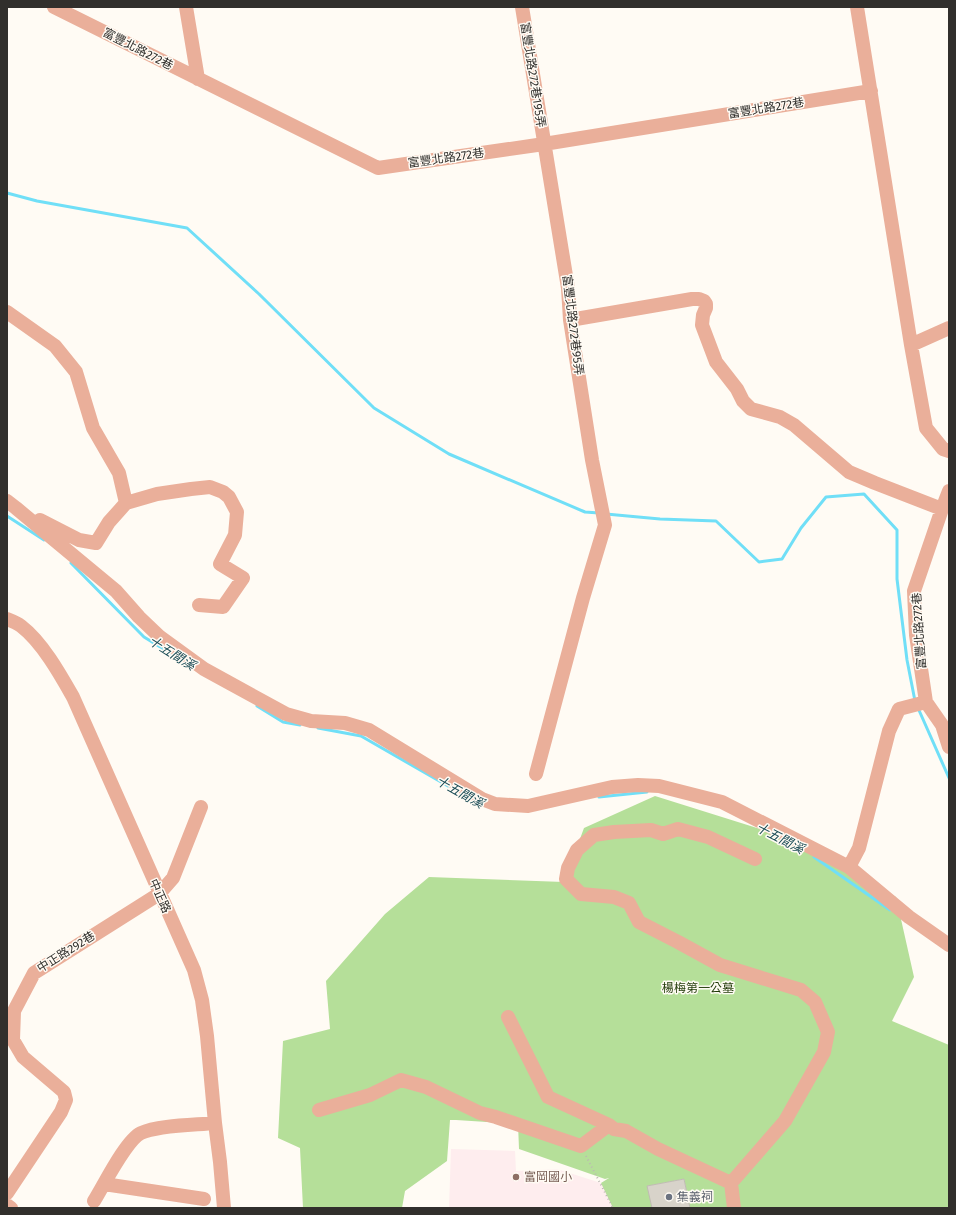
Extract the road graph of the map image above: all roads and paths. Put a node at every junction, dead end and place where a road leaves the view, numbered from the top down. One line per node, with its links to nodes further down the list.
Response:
1 (54, 7): 5 (street, 富豐北路272巷)
2 (186, 7): 5 (street)
3 (522, 7): 7 (street, 富豐北路272巷195弄)
4 (857, 7): 6 (street)
5 (198, 79): 7 (street, 富豐北路272巷)
6 (870, 91): 7 (street, 富豐北路272巷); 11 (street)
7 (544, 144): 9 (street, 富豐北路272巷95弄)
8 (7, 312): 14 (street)
9 (570, 320): 16 (street); 21 (street, 富豐北路272巷95弄)
10 (949, 328): 11 (street)
11 (911, 345): 12 (street)
12 (949, 452)
13 (949, 491): 16 (street, 富豐北路272巷)
14 (126, 503): 15 (street); 17 (street)
15 (12, 504): 24 (street)
16 (942, 509): 19 (street, 富豐北路272巷)
17 (199, 605)
18 (7, 619): 25 (street, 中正路)
19 (925, 702): 20 (street, 富豐北路272巷); 24 (street)
20 (948, 744)
21 (536, 774)
22 (202, 807): 25 (street, 中正路292巷)
23 (755, 859): 32 (street)
24 (849, 867): 26 (street)
25 (159, 894): 29 (street, 中正路); 34 (street, 中正路292巷)
26 (949, 945)
27 (508, 1017): 30 (street)
28 (320, 1110): 31 (street)
29 (215, 1123): 33 (street); 39 (street, 中正路)
30 (609, 1125): 31 (street); 32 (street)
31 (581, 1146): 40 (path)
32 (731, 1183): 41 (street)
33 (104, 1184): 35 (street); 36 (street)
34 (7, 1193)
35 (204, 1199)
36 (94, 1201)
37 (7, 1205): 38 (street)
38 (11, 1208)
39 (224, 1208)
40 (613, 1208)
41 (734, 1208)

